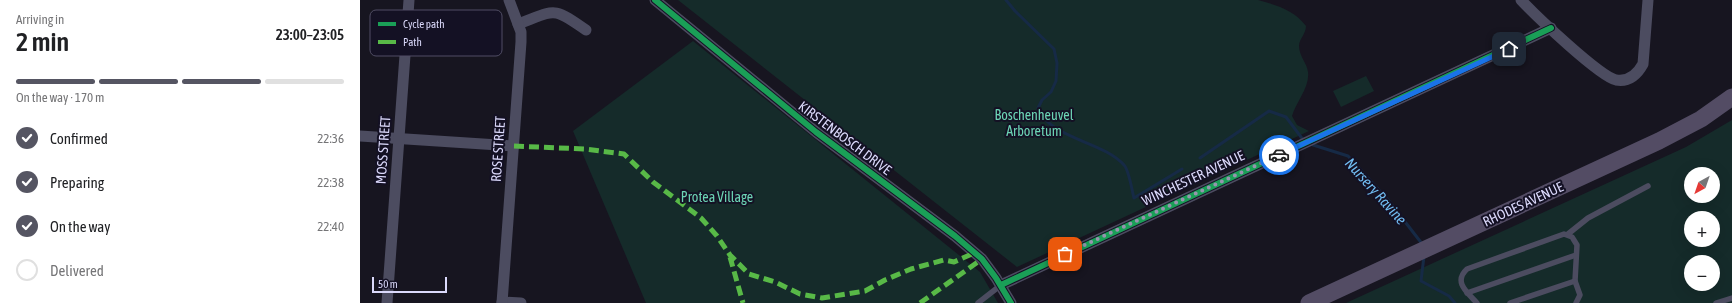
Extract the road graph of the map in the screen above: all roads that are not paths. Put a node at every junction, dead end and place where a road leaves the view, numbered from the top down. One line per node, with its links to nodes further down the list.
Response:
1 (409, 0): 6 (street, MOSS STREET)
2 (509, 0): 7 (street, ROSE STREET)
3 (655, 0): 19 (street, KIRSTENBOSCH DRIVE)
4 (1521, 0): 8 (street)
5 (1648, 0): 8 (street)
6 (408, 10)
7 (518, 24): 9 (street); 14 (street, ROSE STREET)
8 (1551, 28): 19 (street, WINCHESTER AVENUE)
9 (586, 30)
10 (405, 56): 13 (street, MOSS STREET)
11 (1732, 97): 22 (main road, RHODES AVENUE)
12 (360, 136): 13 (street)
13 (398, 138): 14 (street); 24 (street, MOSS STREET)
14 (514, 146): 23 (street, ROSE STREET)
15 (1648, 186): 16 (lane)
16 (1568, 234): 17 (lane); 20 (lane)
17 (1576, 256): 18 (lane); 20 (lane)
18 (1575, 281): 29 (lane); 30 (lane)
19 (1001, 285): 26 (lane); 27 (street, KIRSTENBOSCH DRIVE)
20 (1467, 293): 28 (lane)
21 (1732, 298): 31 (lane)
22 (1319, 301)
23 (502, 302): 25 (street)
24 (387, 303)
25 (520, 303)
26 (978, 303)
27 (1011, 303)
28 (1477, 303)
29 (1510, 303)
30 (1576, 303)
31 (1716, 303)

